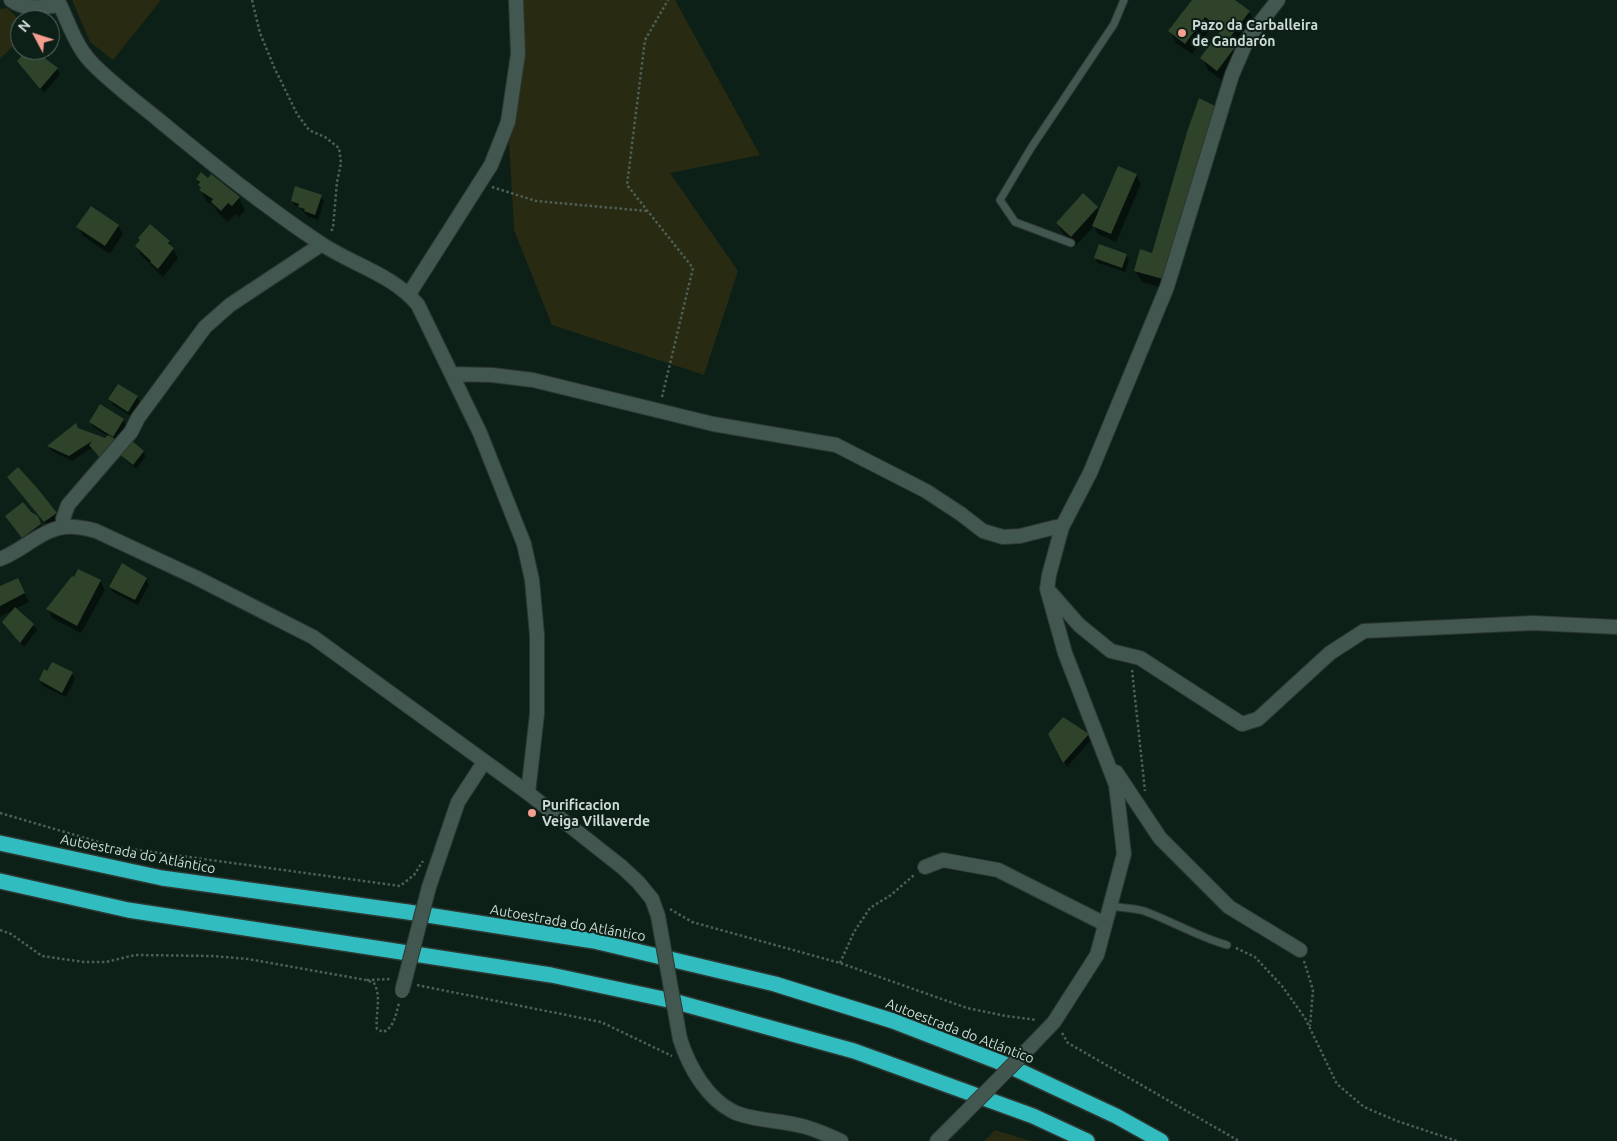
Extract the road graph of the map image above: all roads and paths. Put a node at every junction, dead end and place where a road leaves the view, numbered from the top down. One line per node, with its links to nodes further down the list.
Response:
1 (11, 0): 7 (street)
2 (252, 0): 11 (path)
3 (516, 0): 8 (street)
4 (668, 0): 9 (path)
5 (1124, 0): 10 (lane)
6 (1278, 0): 16 (street)
7 (59, 3): 11 (street)
8 (479, 183): 9 (path); 12 (street)
9 (648, 211): 14 (path)
10 (1071, 243)
11 (322, 244): 12 (street); 15 (street)
12 (409, 294): 13 (street)
13 (453, 374): 14 (street); 23 (street)
14 (658, 410): 16 (street)
15 (63, 527): 17 (street); 22 (street)
16 (1062, 527): 18 (street)
17 (0, 559)
18 (1047, 589): 20 (street); 21 (street)
19 (1617, 627): 20 (street)
20 (1130, 656): 25 (path)
21 (1103, 753): 25 (street); 31 (street)
22 (484, 762): 23 (street); 39 (street, bridge)
23 (528, 793): 30 (street)
24 (0, 813): 27 (path)
25 (1145, 815): 35 (street)
26 (0, 843): 46 (highway, Autoestrada do Atlántico)
27 (423, 860)
28 (925, 866): 32 (street); 36 (path)
29 (0, 881): 45 (highway)
30 (652, 899): 36 (path); 42 (street, bridge)
31 (1110, 906): 32 (street); 34 (lane)
32 (1105, 924): 40 (street)
33 (0, 930): 37 (path)
34 (1227, 945): 41 (path)
35 (1300, 950): 41 (path)
36 (840, 962): 40 (path)
37 (366, 980): 39 (path); 39 (path)
38 (415, 984): 42 (path)
39 (400, 986)
40 (1054, 1022): 44 (street, bridge); 47 (path)
41 (1310, 1028): 48 (path)
42 (690, 1065): 43 (street)
43 (836, 1140)
44 (937, 1141)
45 (1087, 1141)
46 (1161, 1141)
47 (1239, 1141)
48 (1457, 1141)

